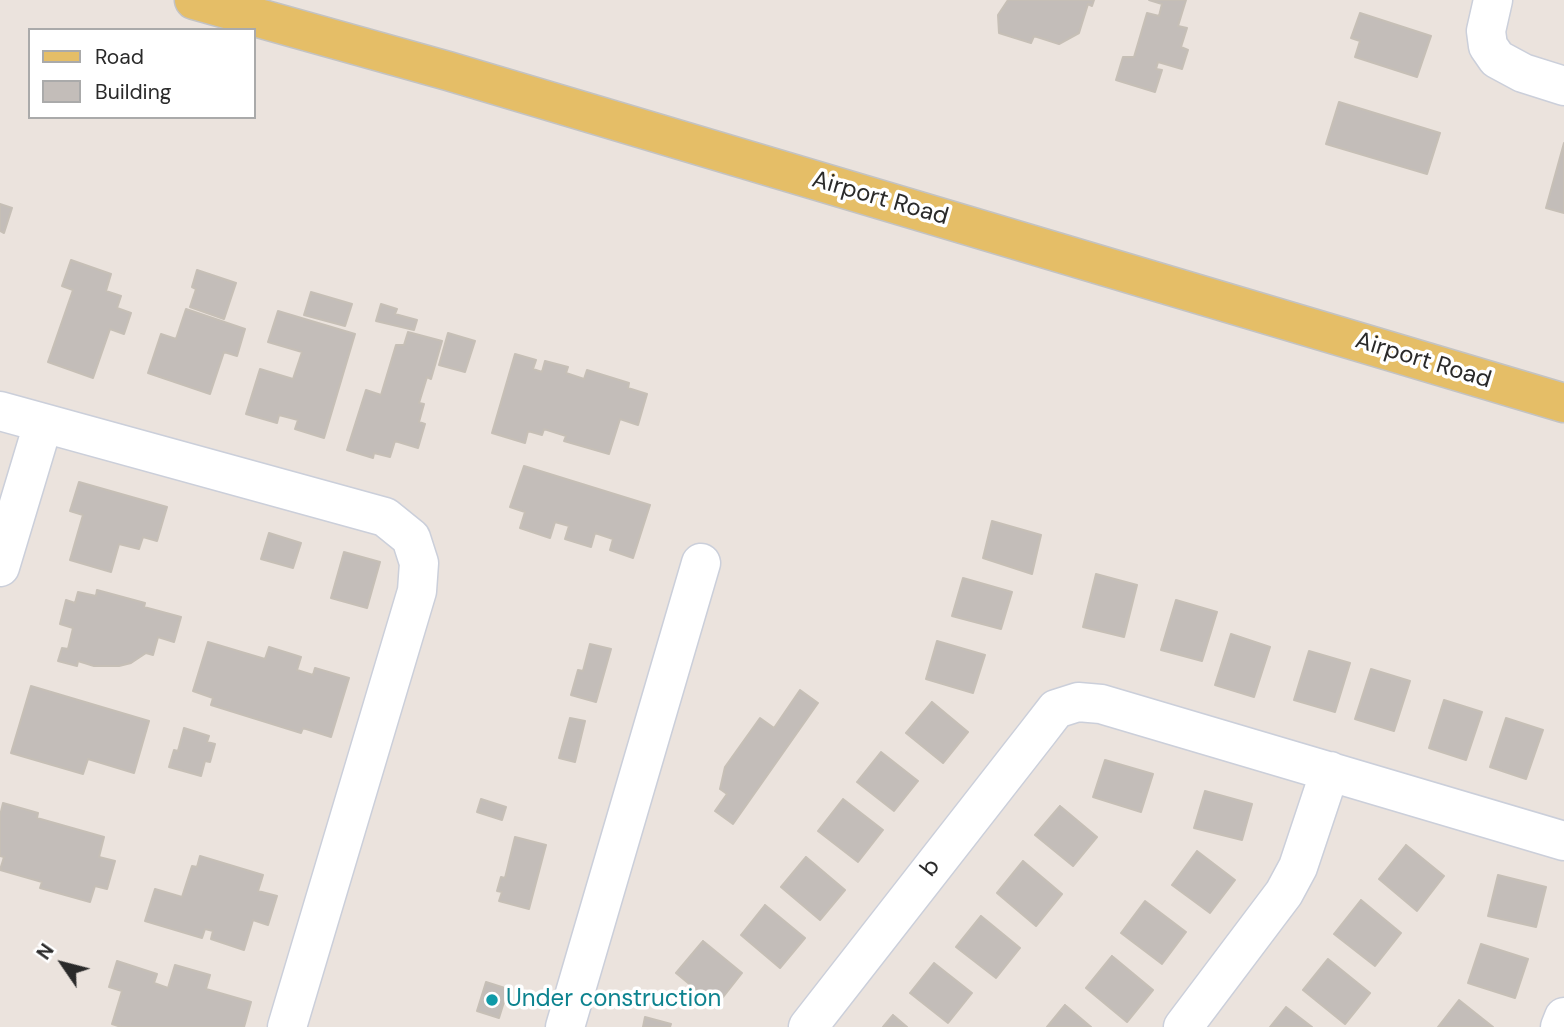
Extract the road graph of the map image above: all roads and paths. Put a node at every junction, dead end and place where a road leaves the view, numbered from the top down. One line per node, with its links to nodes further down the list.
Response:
1 (194, 0): 3 (main road, Airport Road)
2 (1493, 0): 4 (street)
3 (254, 9): 5 (main road, Airport Road)
4 (1564, 86)
5 (1564, 403)
6 (0, 411): 7 (street)
7 (43, 424): 9 (street); 13 (street)
8 (701, 563): 14 (street)
9 (0, 567)
10 (1330, 771): 11 (street); 15 (street, b); 16 (street)
11 (1564, 841)
12 (1564, 1017): 17 (street)
13 (287, 1027)
14 (565, 1027)
15 (808, 1027)
16 (1183, 1027)
17 (1560, 1027)

